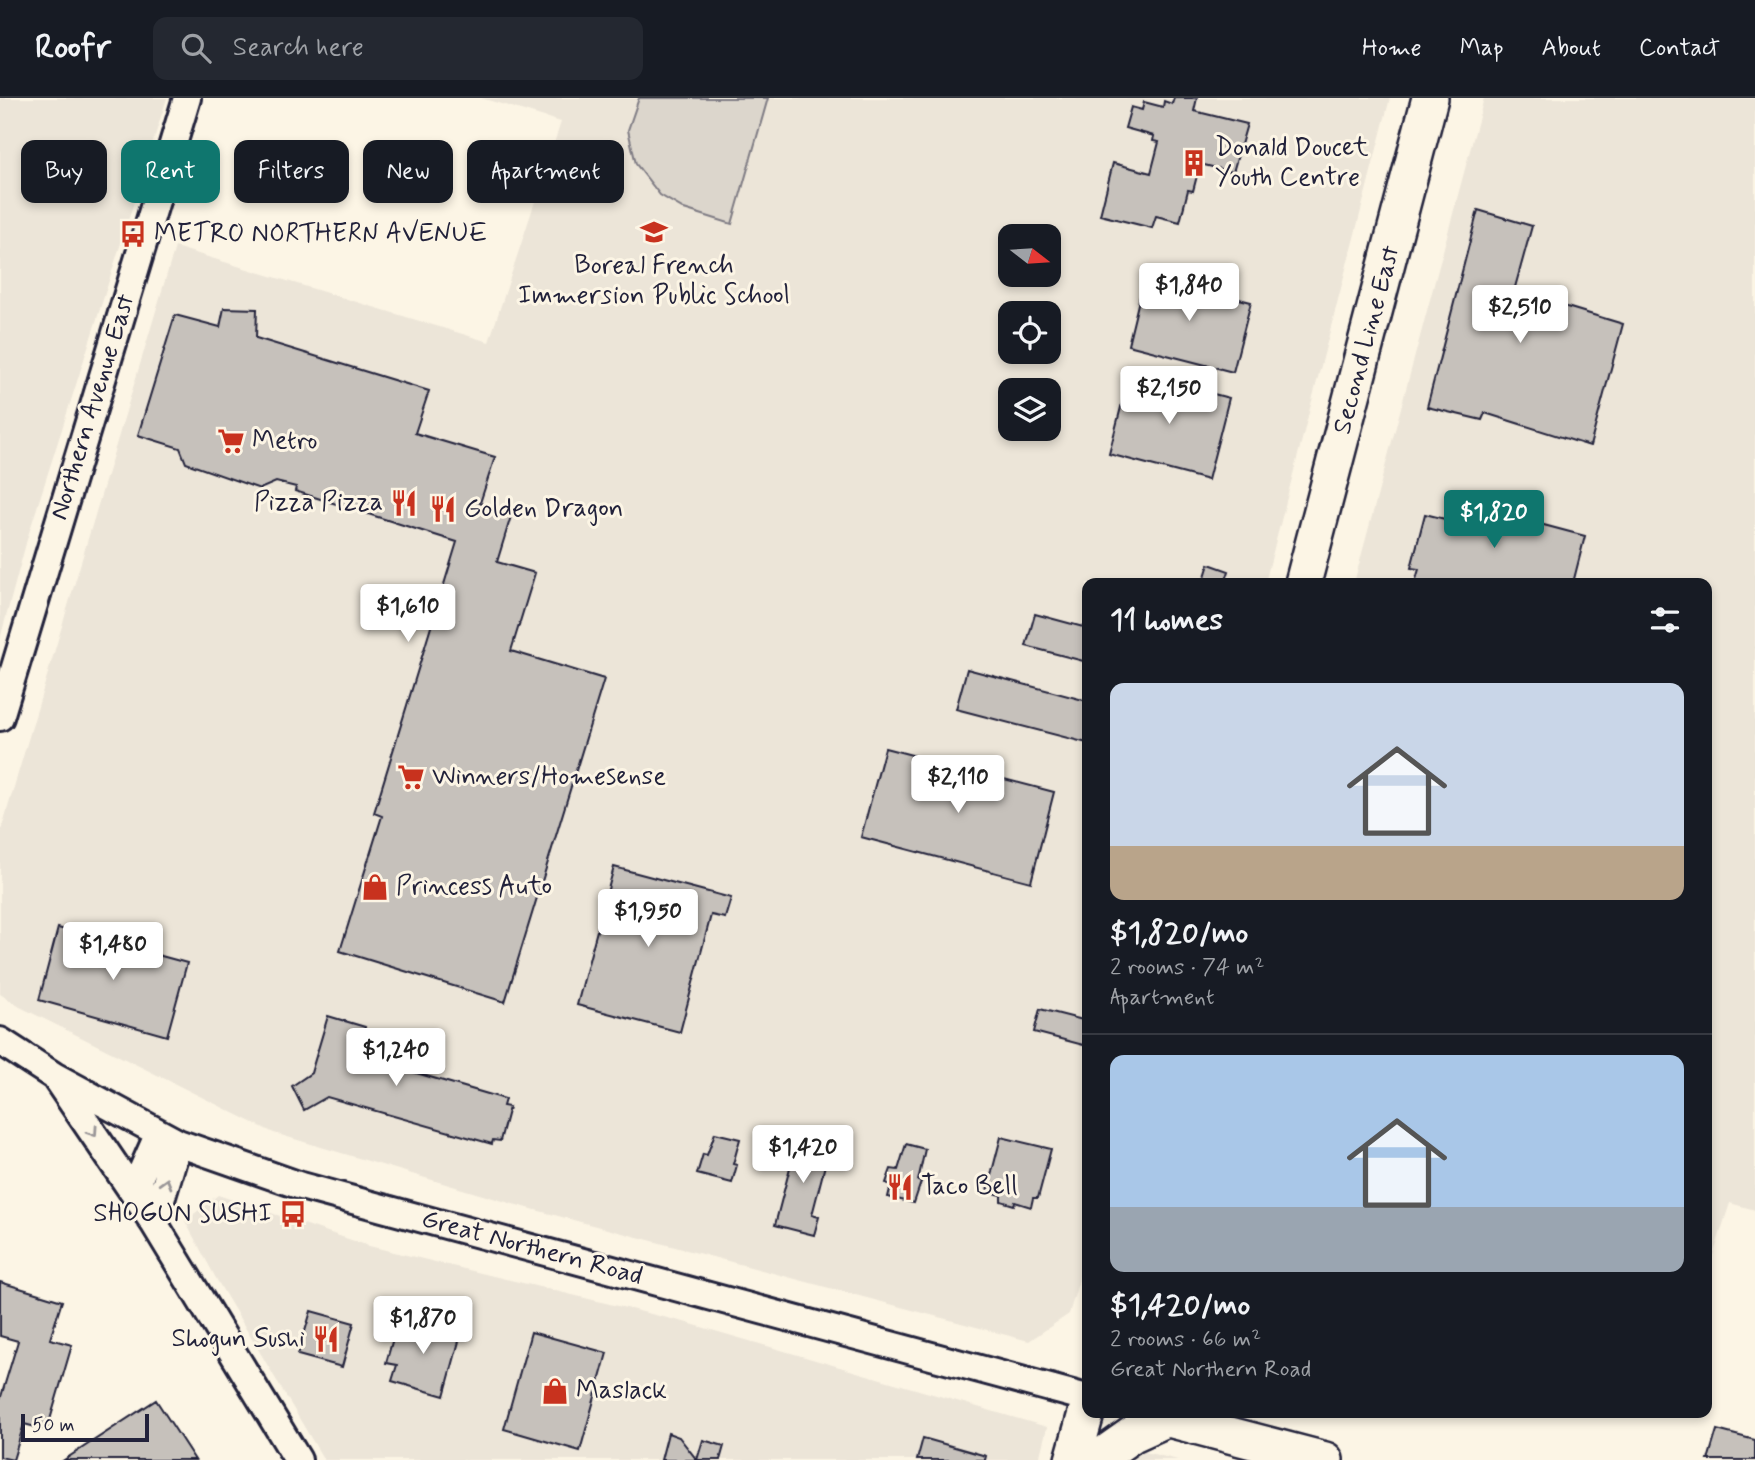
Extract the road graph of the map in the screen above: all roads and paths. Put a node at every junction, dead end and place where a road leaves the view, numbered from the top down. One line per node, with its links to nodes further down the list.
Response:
1 (187, 98): 4 (main road, Northern Avenue East)
2 (1430, 98): 3 (highway, Second Line East)
3 (1304, 578)
4 (0, 717)
5 (0, 1041): 6 (main road, Great Northern Road)
6 (54, 1076): 7 (main road, Great Northern Road); 8 (main road, one-way to 8)
7 (168, 1138): 8 (main road); 9 (main road, one-way to 7); 10 (main road, Great Northern Road)
8 (138, 1199): 9 (main road)
9 (155, 1223): 14 (main road)
10 (1082, 1397)
11 (1085, 1418): 15 (highway)
12 (1152, 1418): 16 (highway)
13 (1172, 1418): 17 (highway)
14 (298, 1460)
15 (1073, 1460)
16 (1096, 1460)
17 (1325, 1460)

